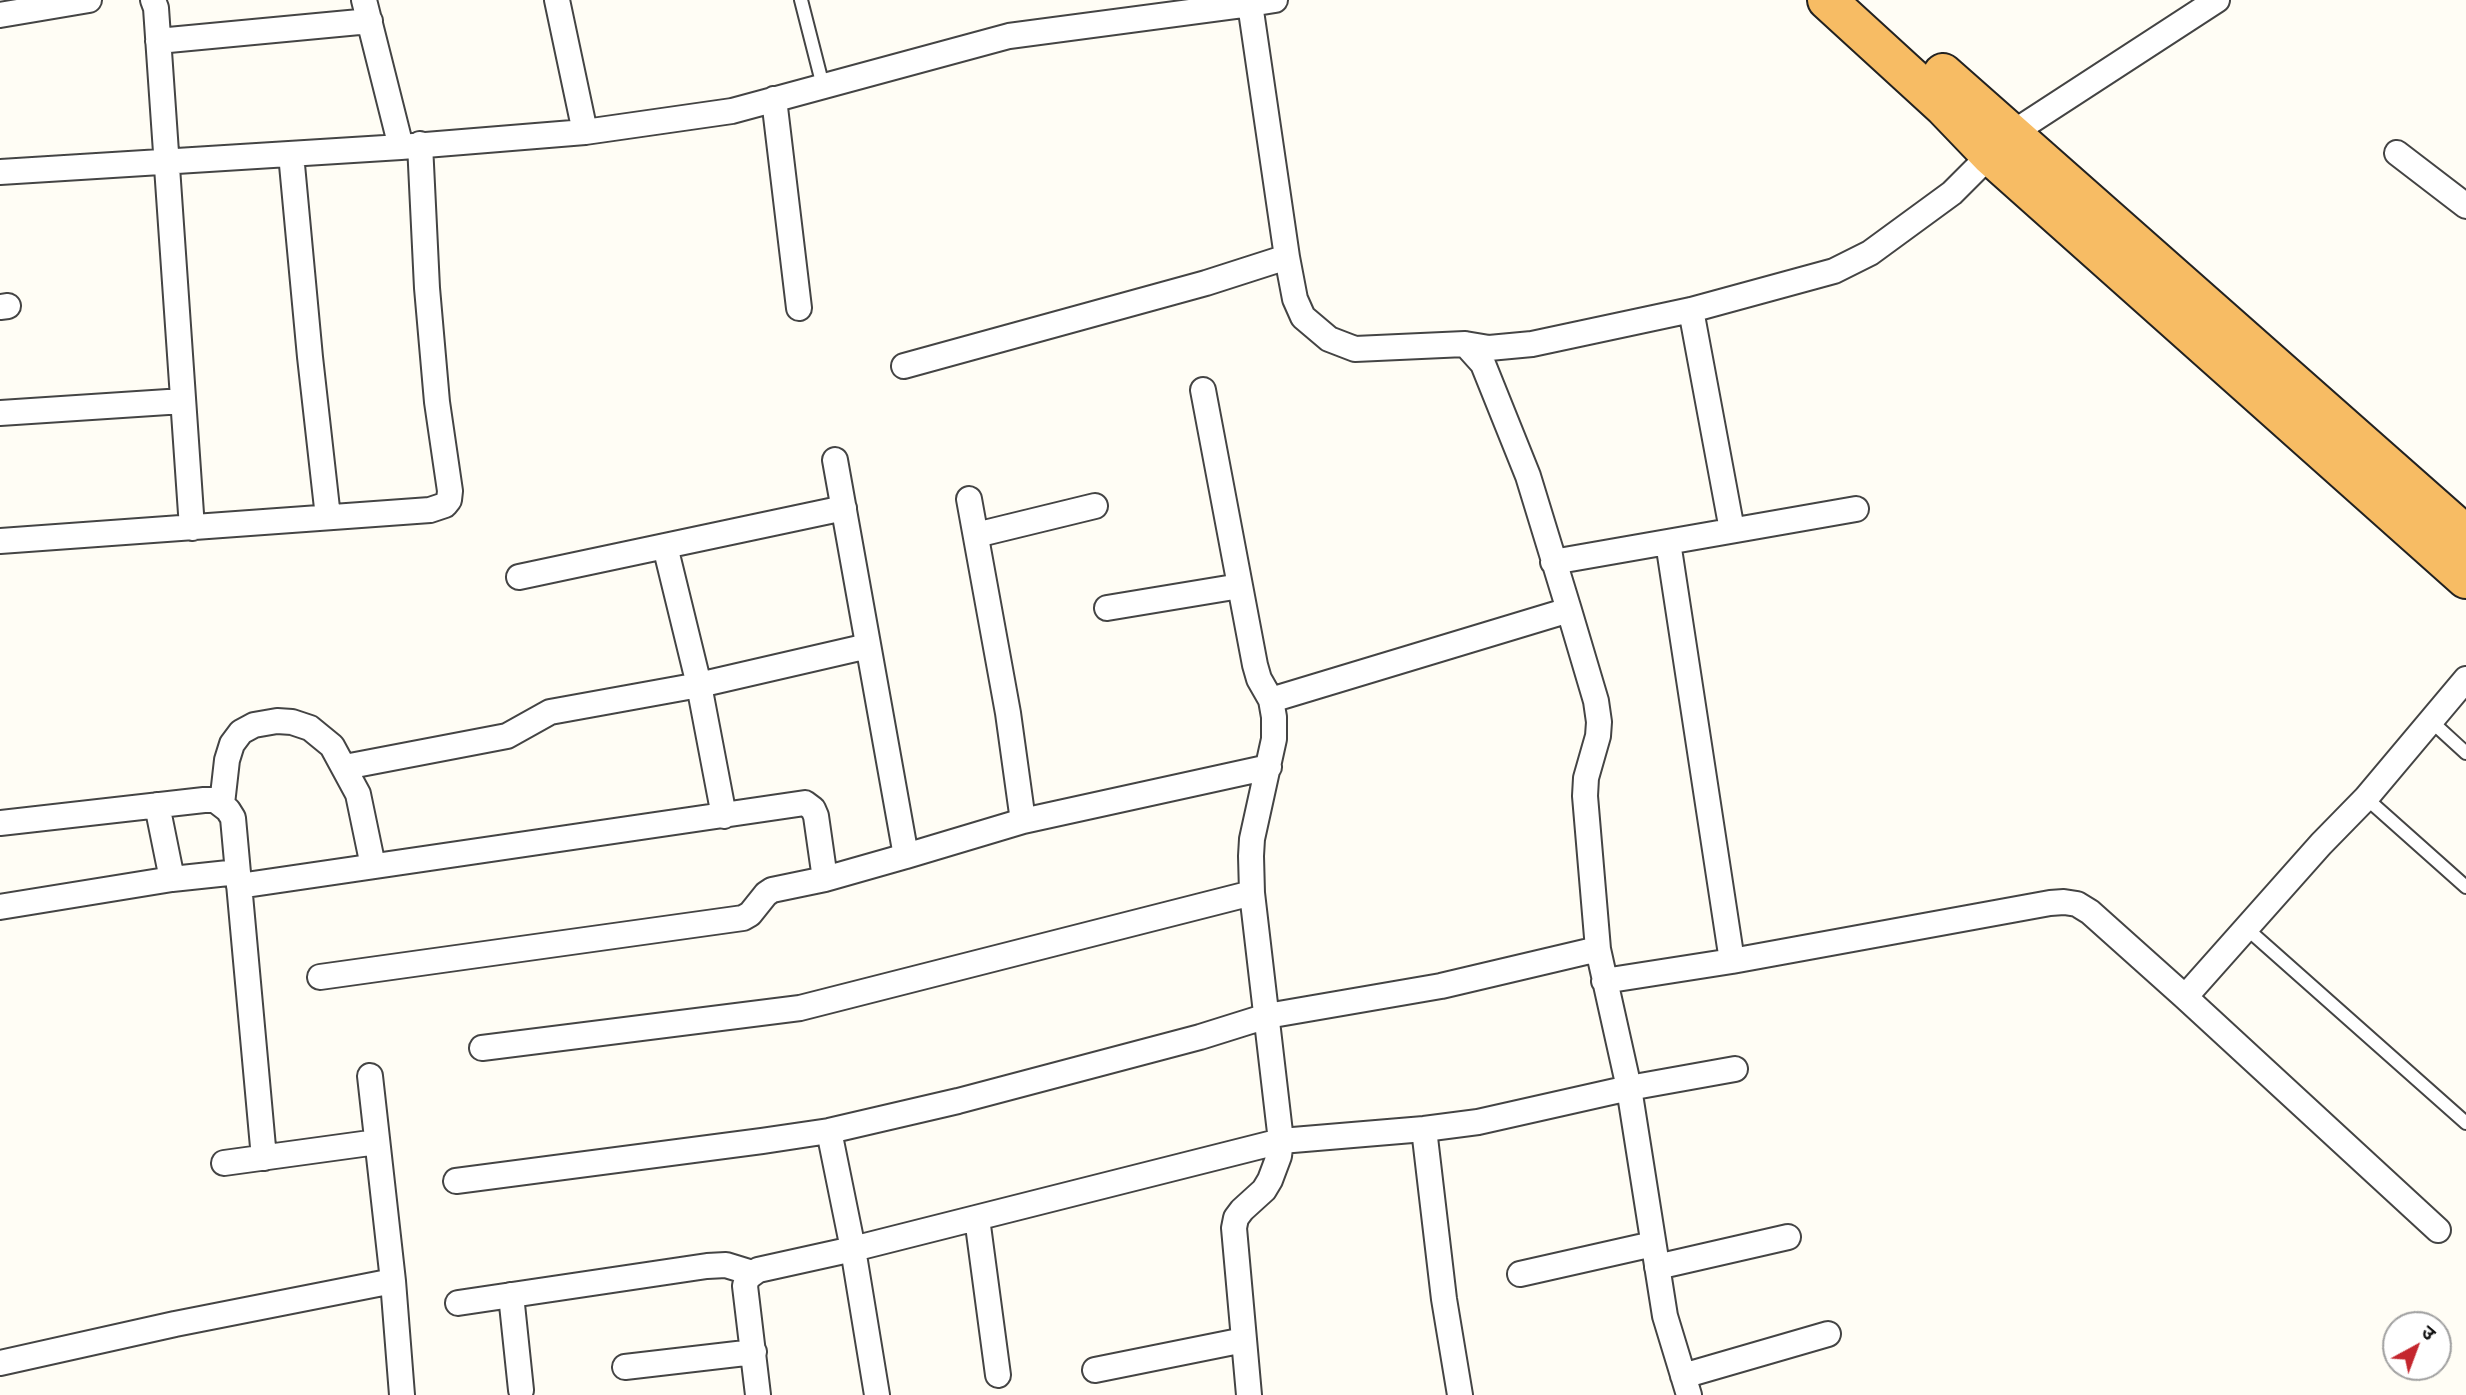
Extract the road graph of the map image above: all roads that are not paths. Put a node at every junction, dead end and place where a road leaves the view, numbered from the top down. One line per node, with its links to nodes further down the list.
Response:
1 (89, 0): 8 (street)
2 (153, 0): 13 (street)
3 (557, 0): 16 (street)
4 (801, 0): 14 (lane)
5 (1275, 0): 10 (street)
6 (1827, 0): 17 (highway)
7 (1860, 0): 17 (highway)
8 (52, 3): 12 (street)
9 (2207, 3): 17 (street)
10 (1250, 5): 14 (street); 24 (street)
11 (367, 11): 13 (street); 18 (street)
12 (0, 15)
13 (158, 41): 21 (street)
14 (823, 86): 15 (street)
15 (774, 99): 16 (street); 25 (street)
16 (585, 132): 18 (street)
17 (2001, 145): 26 (street); 41 (highway); 47 (highway)
18 (410, 146): 20 (street); 37 (street)
19 (2397, 153): 23 (street)
20 (291, 154): 21 (street); 37 (street)
21 (165, 162): 22 (street); 30 (street)
22 (0, 172)
23 (2466, 206)
24 (1287, 257): 27 (street); 28 (street)
25 (799, 308)
26 (1691, 310): 27 (street); 39 (street)
27 (1465, 344): 45 (street)
28 (904, 366)
29 (1203, 390): 48 (street)
30 (183, 401): 31 (street); 38 (street)
31 (0, 413)
32 (835, 460): 35 (street)
33 (969, 499): 40 (street)
34 (1095, 506): 40 (street)
35 (844, 508): 44 (street); 51 (street)
36 (1856, 509): 39 (street)
37 (328, 517): 38 (street)
38 (192, 528): 42 (street)
39 (1732, 530): 43 (street)
40 (976, 535): 63 (street)
41 (2466, 535)
42 (0, 541)
43 (1668, 542): 45 (street); 75 (street)
44 (665, 546): 46 (street); 53 (street)
45 (1553, 562): 50 (street)
46 (519, 577)
47 (2466, 579)
48 (1240, 586): 49 (street); 54 (street)
49 (1107, 608)
50 (1569, 610): 54 (street); 74 (street)
51 (869, 646): 53 (street); 65 (street)
52 (2466, 679): 55 (street)
53 (699, 685): 57 (street); 62 (street)
54 (1271, 700): 58 (street)
55 (2431, 721): 56 (lane); 59 (street)
56 (2466, 753)
57 (345, 767): 60 (street); 66 (street)
58 (1269, 767): 63 (street); 71 (street)
59 (2366, 798): 70 (lane); 73 (street)
60 (222, 804): 61 (street); 68 (street)
61 (158, 806): 64 (street); 67 (street)
62 (724, 816): 66 (street); 69 (street)
63 (1023, 821): 65 (street)
64 (0, 823)
65 (906, 856): 69 (street)
66 (373, 866): 68 (street)
67 (172, 879): 68 (street); 72 (street)
68 (239, 879): 89 (street)
69 (825, 879): 76 (street)
70 (2466, 887)
71 (1252, 894): 79 (street); 80 (street)
72 (0, 907)
73 (2245, 928): 78 (street); 84 (lane)
74 (1598, 949): 77 (street); 79 (street)
75 (1732, 961): 77 (street); 78 (street)
76 (320, 976)
77 (1604, 981): 83 (street)
78 (2185, 996): 93 (street)
79 (1267, 1016): 86 (street); 87 (street)
80 (482, 1048)
81 (1735, 1069): 83 (street)
82 (370, 1076): 88 (street)
83 (1629, 1088): 85 (street); 96 (street)
84 (2466, 1123)
85 (1424, 1129): 87 (street); 115 (street)
86 (829, 1130): 91 (street); 95 (street)
87 (1281, 1141): 92 (street); 103 (street)
88 (377, 1142): 89 (street); 99 (street)
89 (264, 1158): 90 (street)
90 (224, 1163)
91 (456, 1181)
92 (977, 1218): 95 (street); 108 (street)
93 (2438, 1230)
94 (1788, 1237): 96 (street)
95 (853, 1249): 97 (street); 113 (street)
96 (1655, 1255): 98 (street); 109 (street)
97 (752, 1273): 100 (street); 104 (street)
98 (1520, 1274)
99 (393, 1281): 105 (street); 111 (street)
100 (511, 1295): 101 (street); 110 (street)
101 (458, 1303)
102 (1828, 1334): 109 (street)
103 (1244, 1340): 107 (street); 114 (street)
104 (754, 1353): 106 (street); 112 (street)
105 (0, 1363)
106 (625, 1367)
107 (1095, 1370)
108 (998, 1375)
109 (1686, 1386)
110 (521, 1390)
111 (402, 1395)
112 (758, 1395)
113 (877, 1395)
114 (1249, 1395)
115 (1460, 1395)

